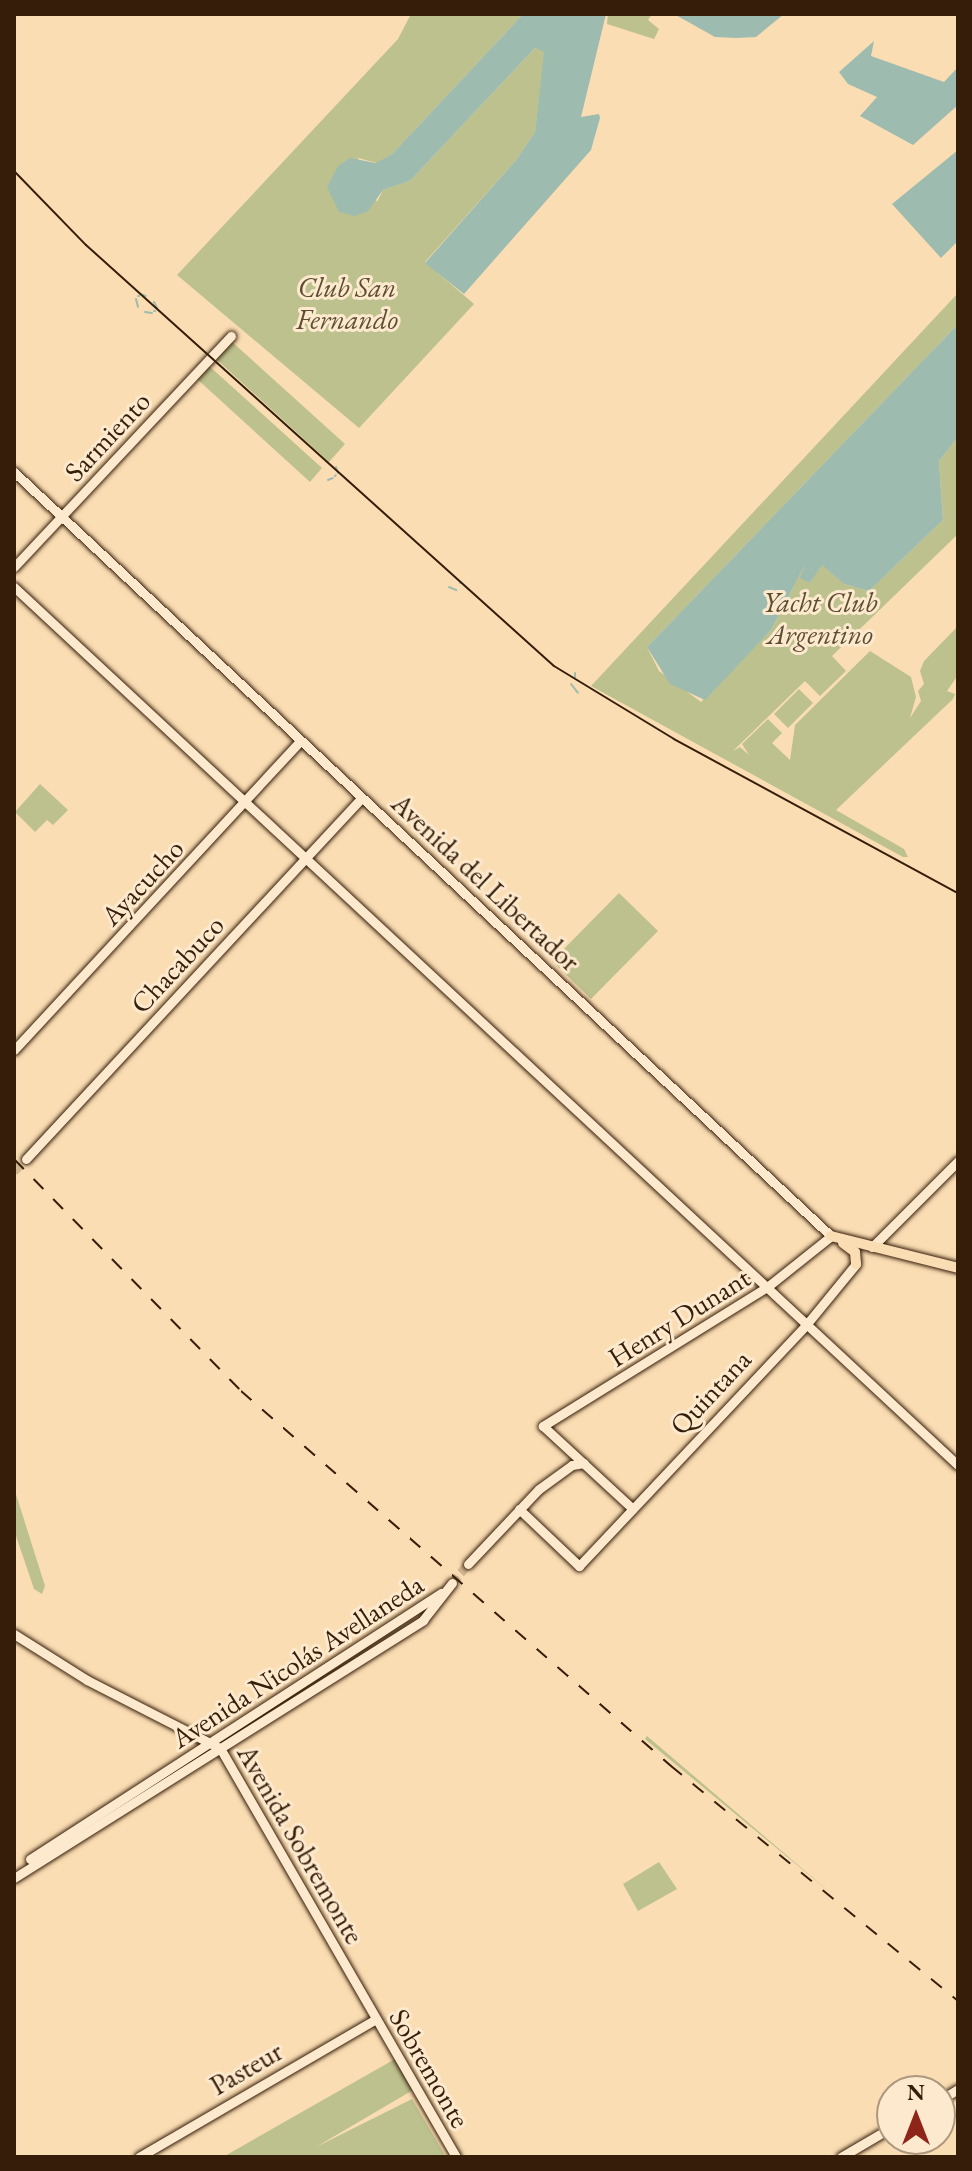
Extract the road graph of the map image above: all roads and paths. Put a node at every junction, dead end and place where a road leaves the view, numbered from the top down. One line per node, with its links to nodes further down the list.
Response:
1 (231, 336): 3 (main road, Sarmiento)
2 (14, 472): 3 (main road, Avenida del Libertador)
3 (61, 517): 4 (main road, Sarmiento); 6 (main road, Avenida del Libertador)
4 (14, 567)
5 (14, 587): 8 (main road)
6 (299, 742): 7 (main road, Avenida del Libertador); 8 (main road, Ayacucho)
7 (361, 799): 9 (main road, Chacabuco); 13 (main road, Avenida del Libertador)
8 (243, 803): 9 (main road); 10 (main road, Ayacucho)
9 (304, 860): 11 (main road, Chacabuco); 18 (main road)
10 (14, 1050)
11 (26, 1159)
12 (958, 1161): 14 (main road)
13 (831, 1236): 14 (main road, Avenida del Libertador); 16 (main road); 18 (main road, Henry Dunant)
14 (872, 1247): 15 (main road, Avenida del Libertador); 16 (main road, Quintana)
15 (888, 1252): 16 (main road); 17 (main road, Avenida del Libertador)
16 (859, 1262): 19 (main road, Quintana)
17 (958, 1268)
18 (767, 1287): 19 (main road); 20 (main road, Henry Dunant)
19 (806, 1325): 23 (main road); 25 (main road, Quintana)
20 (573, 1453): 21 (main road); 22 (main road)
21 (584, 1463): 22 (main road); 25 (main road)
22 (572, 1465): 24 (main road)
23 (958, 1465)
24 (519, 1509): 25 (main road, Quintana); 26 (main road)
25 (633, 1509)
26 (468, 1564)
27 (449, 1586): 29 (main road, Avenida Nicolás Avellaneda)
28 (14, 1634): 29 (main road, Avenida Sobremonte)
29 (217, 1745): 30 (main road, Avenida Nicolás Avellaneda); 31 (main road, Avenida Nicolás Avellaneda); 32 (main road, Avenida Sobremonte)
30 (14, 1870)
31 (14, 1878)
32 (365, 2000): 33 (main road, Sobremonte)
33 (376, 2019): 35 (main road, Pasteur); 36 (main road, Sobremonte)
34 (876, 2136): 37 (main road)
35 (139, 2157)
36 (456, 2157)
37 (841, 2157)

